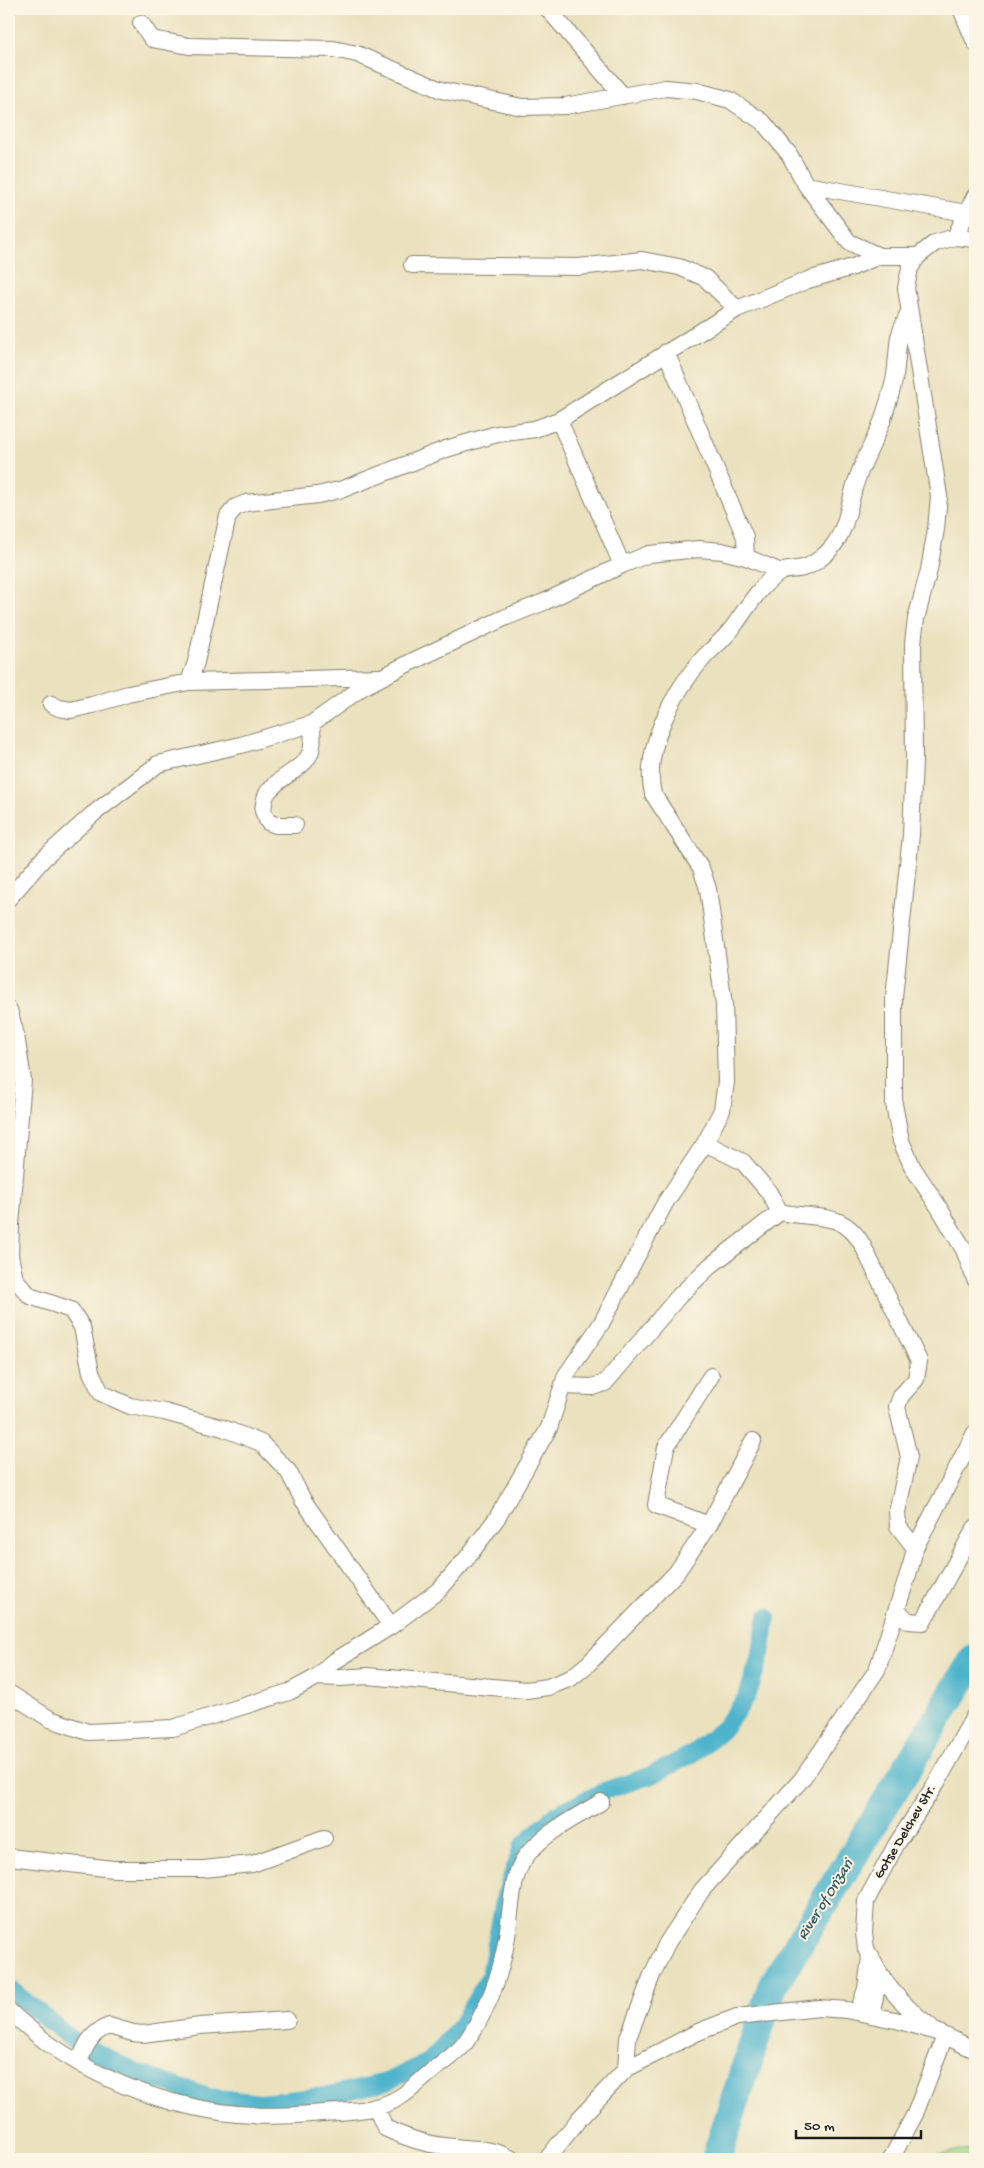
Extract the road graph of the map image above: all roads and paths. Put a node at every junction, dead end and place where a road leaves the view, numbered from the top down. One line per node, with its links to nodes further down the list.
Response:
1 (548, 9): 5 (street)
2 (961, 9): 4 (street)
3 (141, 22): 5 (street)
4 (975, 42)
5 (623, 96): 6 (street)
6 (806, 184): 8 (street); 11 (street)
7 (975, 196): 8 (street)
8 (966, 213): 9 (street)
9 (955, 237): 10 (street); 12 (street)
10 (975, 239)
11 (879, 256): 12 (street); 14 (street)
12 (918, 256): 15 (street)
13 (412, 264): 14 (street)
14 (737, 309): 16 (street)
15 (909, 312): 20 (street); 30 (street)
16 (666, 352): 17 (street); 18 (street)
17 (559, 420): 19 (street); 22 (street)
18 (746, 556): 19 (street); 20 (street)
19 (622, 565): 21 (street)
20 (781, 572): 28 (street)
21 (381, 677): 22 (street); 24 (street)
22 (189, 682): 23 (street)
23 (51, 704)
24 (311, 724): 25 (street); 26 (street)
25 (295, 825)
26 (9, 898)
27 (9, 1010): 39 (street)
28 (705, 1143): 29 (street); 32 (street)
29 (780, 1212): 32 (street); 37 (street)
30 (975, 1279)
31 (711, 1376): 35 (street)
32 (563, 1386): 39 (street)
33 (975, 1434): 37 (street)
34 (753, 1441): 35 (street)
35 (708, 1525): 40 (street)
36 (975, 1528): 38 (street)
37 (915, 1548): 38 (street)
38 (897, 1610): 54 (street)
39 (391, 1626): 40 (street)
40 (317, 1677): 41 (street)
41 (9, 1693)
42 (975, 1715): 46 (street, Gotse Delchev Str.)
43 (601, 1802): 55 (street)
44 (324, 1838): 45 (street)
45 (9, 1857)
46 (870, 1957): 47 (street); 49 (street)
47 (880, 1974): 49 (street); 51 (street)
48 (9, 2011): 53 (street)
49 (859, 2012): 51 (street); 54 (street)
50 (287, 2020): 53 (street)
51 (941, 2034): 52 (street); 58 (street)
52 (975, 2050)
53 (79, 2063): 55 (street)
54 (626, 2069): 57 (street)
55 (376, 2107): 56 (street)
56 (512, 2159)
57 (547, 2159)
58 (891, 2159)

